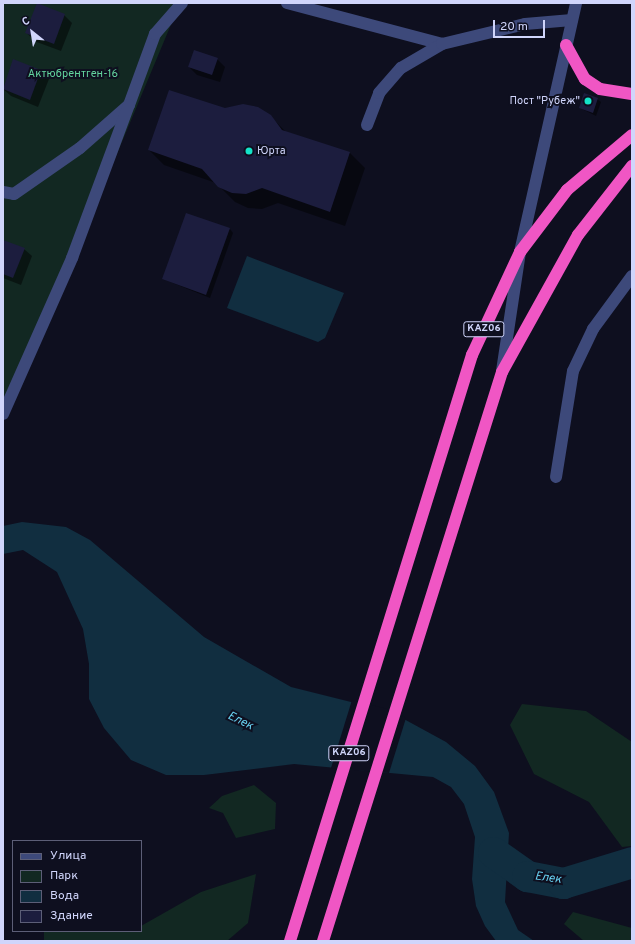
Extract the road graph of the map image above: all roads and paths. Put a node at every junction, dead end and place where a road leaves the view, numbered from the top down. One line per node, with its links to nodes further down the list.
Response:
1 (182, 3): 8 (street)
2 (287, 3): 5 (street)
3 (576, 3): 4 (street)
4 (572, 20): 5 (street); 6 (street)
5 (442, 44): 9 (street)
6 (566, 45): 7 (highway); 13 (street)
7 (632, 94)
8 (129, 105): 12 (street); 16 (street)
9 (367, 125)
10 (632, 135): 13 (highway, KАZ06)
11 (632, 166): 15 (highway, KАZ06)
12 (3, 192)
13 (520, 252): 15 (street); 18 (highway, KАZ06)
14 (632, 276): 17 (street)
15 (502, 372): 19 (highway, KАZ06)
16 (3, 414)
17 (556, 477)
18 (290, 941)
19 (323, 941)

